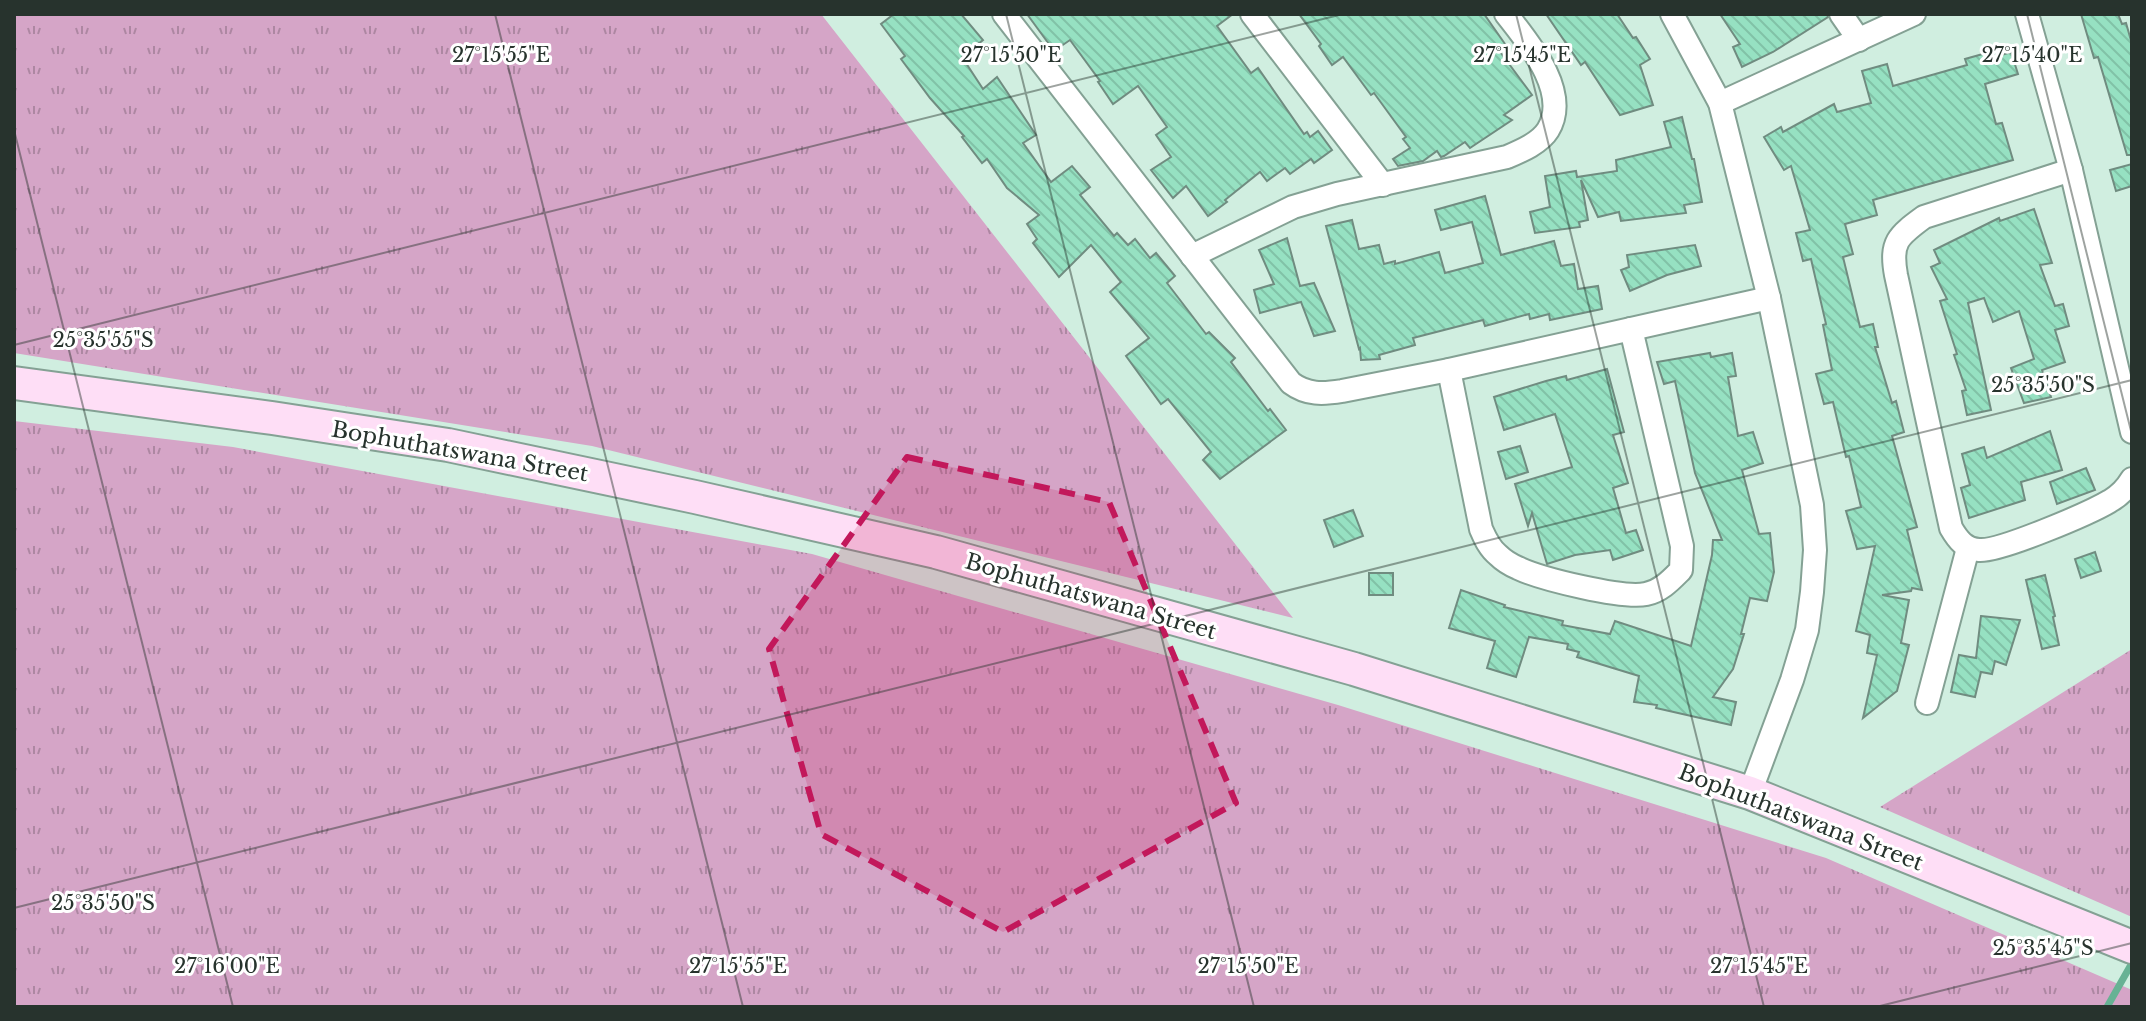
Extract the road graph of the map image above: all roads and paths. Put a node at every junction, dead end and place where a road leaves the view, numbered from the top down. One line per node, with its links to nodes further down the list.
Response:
1 (1004, 14): 12 (street)
2 (1252, 14): 11 (street)
3 (1506, 14): 11 (street)
4 (1672, 14): 9 (street)
5 (1841, 14): 8 (street)
6 (1914, 14): 8 (street)
7 (2027, 14): 10 (street)
8 (1859, 40): 9 (street)
9 (1720, 103): 13 (street)
10 (2071, 170): 17 (street); 19 (street)
11 (1383, 185): 12 (street)
12 (1192, 256): 15 (street)
13 (1769, 298): 14 (street); 21 (street)
14 (1631, 329): 15 (street); 15 (street)
15 (1449, 370)
16 (14, 383): 21 (street, Bophuthatswana Street)
17 (2132, 432)
18 (2132, 479): 19 (street)
19 (1968, 548): 20 (street)
20 (1927, 703)
21 (1750, 793): 22 (street, Bophuthatswana Street)
22 (2132, 947)

